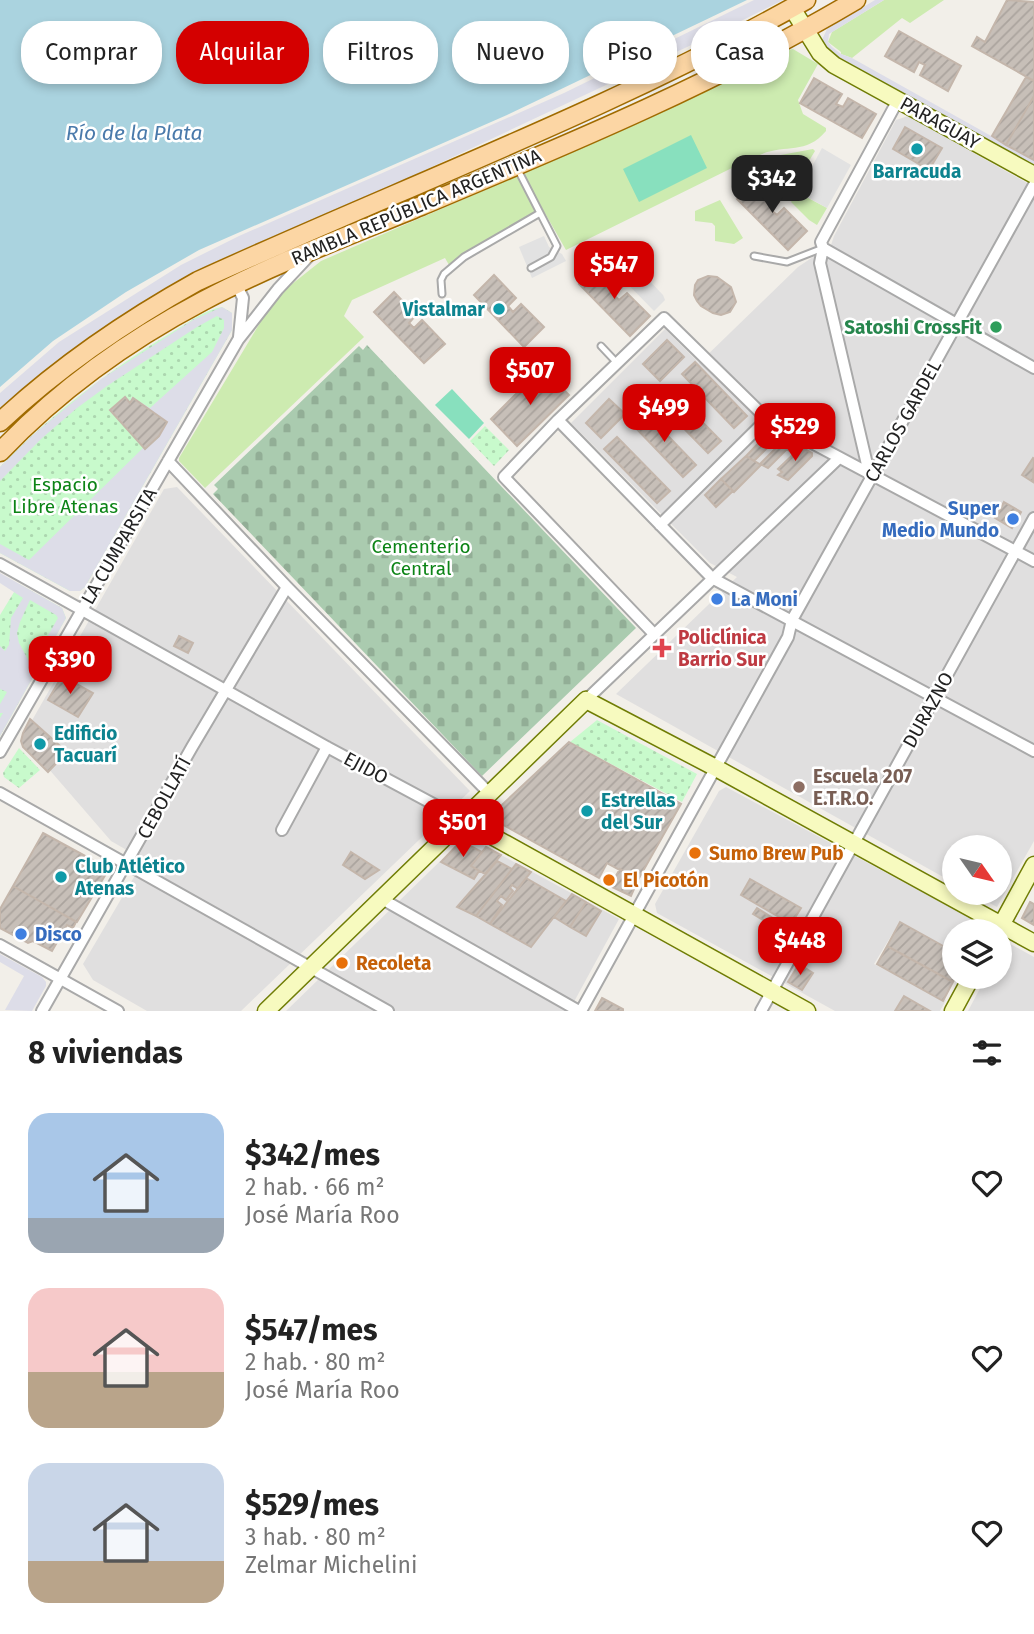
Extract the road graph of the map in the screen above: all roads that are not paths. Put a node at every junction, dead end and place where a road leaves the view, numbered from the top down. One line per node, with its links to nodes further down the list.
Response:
1 (856, 0): 3 (main road, RAMBLA REPÚBLICA ARGENTINA)
2 (799, 4): 3 (street, PARAGUAY); 22 (main road, RAMBLA REPÚBLICA ARGENTINA)
3 (806, 30): 4 (street, PARAGUAY); 5 (main road, RAMBLA REPÚBLICA ARGENTINA)
4 (898, 100): 6 (street, PARAGUAY); 9 (street)
5 (515, 165): 8 (lane); 10 (main road, RAMBLA REPÚBLICA ARGENTINA)
6 (1034, 176)
7 (1034, 185): 15 (street, CARLOS GARDEL)
8 (540, 213): 12 (lane); 14 (lane)
9 (823, 248): 11 (lane); 15 (street); 26 (street)
10 (314, 250): 13 (main road, RAMBLA REPÚBLICA ARGENTINA); 16 (street, LA CUMPARSITA)
11 (754, 256)
12 (531, 268)
13 (236, 284): 16 (street, LA CUMPARSITA); 23 (main road, RAMBLA REPÚBLICA ARGENTINA)
14 (442, 293)
15 (957, 325): 19 (street); 26 (street, CARLOS GARDEL)
16 (238, 340): 25 (street, LA CUMPARSITA)
17 (601, 346): 18 (lane)
18 (617, 363): 20 (street); 21 (street)
19 (1034, 368)
20 (767, 419): 24 (street); 28 (street)
21 (558, 420): 28 (street); 36 (street)
22 (0, 422)
23 (0, 452)
24 (839, 457): 26 (street); 32 (street)
25 (168, 461): 33 (street); 34 (street, LA CUMPARSITA)
26 (871, 474): 29 (street); 35 (street, CARLOS GARDEL)
27 (1034, 518): 29 (street, DURAZNO)
28 (660, 525): 32 (street)
29 (1016, 551): 30 (street); 38 (street, DURAZNO)
30 (1034, 561)
31 (1, 568): 34 (street, EJIDO)
32 (712, 578): 35 (street); 36 (street)
33 (287, 586): 37 (street, CEBOLLATÍ); 45 (street)
34 (83, 609): 37 (street, EJIDO); 42 (street, LA CUMPARSITA)
35 (792, 620): 38 (street); 43 (street, CARLOS GARDEL)
36 (654, 634): 39 (street)
37 (225, 691): 40 (street, EJIDO); 49 (street, CEBOLLATÍ)
38 (935, 697): 41 (street); 48 (street, DURAZNO)
39 (586, 700): 43 (street); 45 (street)
40 (327, 747): 46 (street, EJIDO); 47 (street)
41 (1034, 751)
42 (0, 752)
43 (716, 768): 48 (street); 52 (street, CARLOS GARDEL)
44 (0, 793): 49 (street)
45 (490, 794): 46 (street)
46 (463, 820): 51 (street); 52 (street, EJIDO)
47 (282, 830)
48 (853, 846): 53 (street); 61 (street, DURAZNO)
49 (128, 863): 58 (street); 59 (street, CEBOLLATÍ)
50 (1034, 865): 54 (street)
51 (382, 899): 58 (street); 66 (street)
52 (635, 914): 61 (street, EJIDO); 66 (street, CARLOS GARDEL)
53 (983, 919)
54 (1004, 919)
55 (1012, 934): 56 (street)
56 (1034, 943)
57 (0, 945): 59 (street)
58 (311, 966): 64 (street); 65 (street)
59 (61, 978): 62 (street, CEBOLLATÍ); 63 (street)
60 (965, 989): 69 (street)
61 (772, 991): 67 (street, DURAZNO); 68 (street, EJIDO)
62 (42, 1011)
63 (118, 1011)
64 (266, 1011)
65 (388, 1011)
66 (580, 1011)
67 (761, 1011)
68 (807, 1011)
69 (953, 1011)

